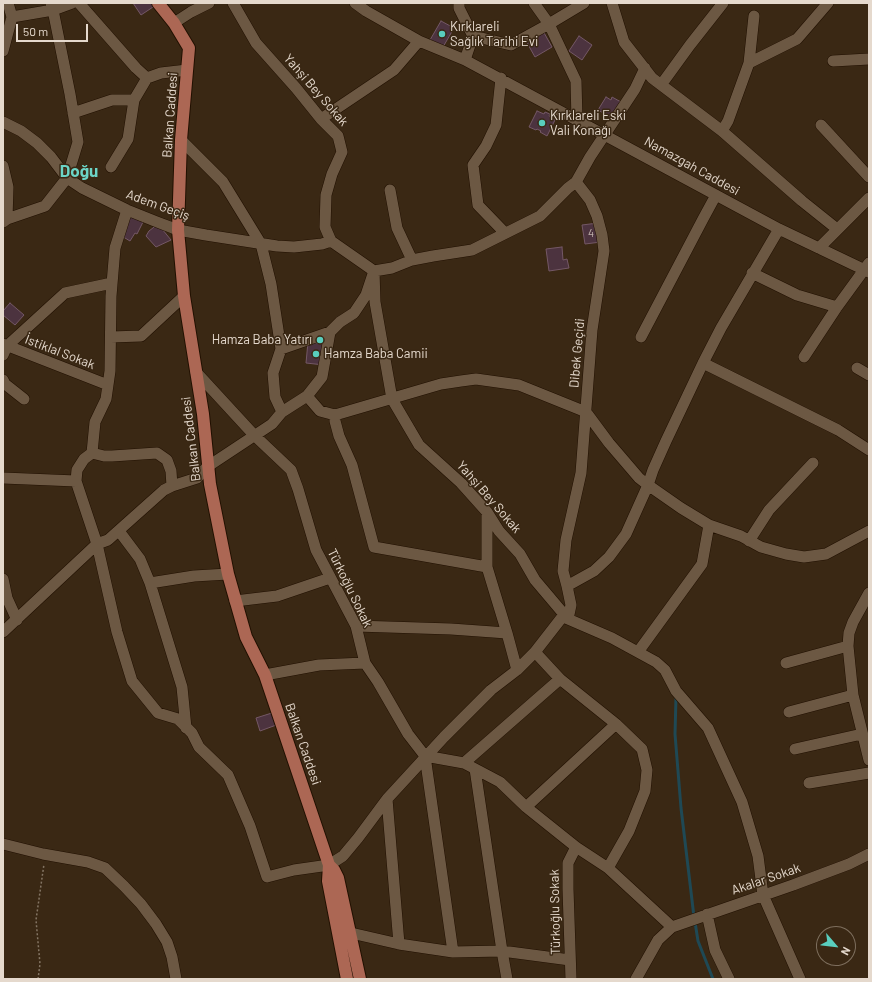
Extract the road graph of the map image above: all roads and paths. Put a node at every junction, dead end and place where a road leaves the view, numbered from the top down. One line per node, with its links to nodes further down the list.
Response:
1 (8, 3): 16 (street)
2 (72, 3): 14 (street)
3 (79, 3): 28 (street)
4 (158, 3): 17 (main road, Balkan Caddesi)
5 (209, 3): 17 (street)
6 (233, 3): 33 (street, Yahşi Bey Sokak)
7 (355, 3): 20 (street, Namazgah Caddesi)
8 (459, 3): 19 (street)
9 (534, 3): 18 (street)
10 (584, 3): 18 (street)
11 (612, 3): 26 (street)
12 (723, 3): 30 (street)
13 (828, 3): 25 (street)
14 (52, 7): 16 (street); 32 (street)
15 (754, 16): 25 (street)
16 (12, 17): 21 (street)
17 (174, 23): 27 (main road, Balkan Caddesi)
18 (549, 24): 19 (street); 34 (street)
19 (473, 36): 23 (street)
20 (419, 41): 23 (street, Namazgah Caddesi); 33 (street)
21 (3, 51)
22 (869, 59): 24 (street)
23 (465, 60): 29 (street, Namazgah Caddesi)
24 (833, 61)
25 (749, 63): 37 (street)
26 (645, 68): 30 (street); 38 (street)
27 (187, 70): 28 (street); 39 (main road, Balkan Caddesi)
28 (147, 78): 31 (street)
29 (501, 78): 34 (street, Namazgah Caddesi); 53 (street)
30 (661, 85): 37 (street)
31 (134, 100): 32 (street); 41 (street)
32 (73, 113): 43 (street)
33 (321, 120): 54 (street, Yahşi Bey Sokak)
34 (577, 120): 38 (street, Namazgah Caddesi)
35 (3, 122): 43 (street, Adem Geçiş)
36 (821, 125): 42 (street)
37 (722, 131): 51 (street)
38 (606, 135): 44 (street); 46 (street, Namazgah Caddesi)
39 (181, 140): 52 (main road, Balkan Caddesi); 55 (street)
40 (3, 166): 49 (street)
41 (111, 167)
42 (869, 177)
43 (67, 178): 48 (street, Adem Geçiş); 49 (street)
44 (576, 182): 53 (street); 80 (street, Dibek Geçidi)
45 (390, 190): 57 (street)
46 (716, 195): 50 (street, Namazgah Caddesi); 66 (street)
47 (869, 198): 51 (street)
48 (127, 210): 52 (street, Adem Geçiş); 61 (street)
49 (5, 220)
50 (779, 229): 56 (street, Namazgah Caddesi); 60 (street)
51 (837, 229): 56 (street)
52 (178, 230): 55 (street, Adem Geçiş); 62 (main road, Balkan Caddesi)
53 (505, 233): 57 (street)
54 (330, 241): 55 (street, Adem Geçiş); 59 (street)
55 (261, 244): 68 (street)
56 (819, 248): 58 (street, Namazgah Caddesi)
57 (412, 260): 59 (street)
58 (868, 269): 63 (street)
59 (374, 271): 64 (street); 78 (street, Yahşi Bey Sokak)
60 (752, 273): 63 (street); 70 (street)
61 (112, 283): 65 (street); 67 (street)
62 (184, 296): 65 (street); 72 (main road, Balkan Caddesi)
63 (837, 307): 69 (street)
64 (330, 332): 68 (street); 76 (street)
65 (111, 337): 75 (street)
66 (641, 337)
67 (4, 348): 75 (street, İstiklal Sokak)
68 (281, 349): 79 (street)
69 (804, 357)
70 (703, 364): 83 (street); 89 (street)
71 (857, 368): 73 (street)
72 (196, 372): 82 (street, Türkoğlu Sokak); 86 (main road, Balkan Caddesi)
73 (869, 375)
74 (3, 380): 77 (street)
75 (108, 385): 84 (street)
76 (307, 396): 79 (street); 81 (street)
77 (24, 399)
78 (392, 399): 80 (street); 81 (street); 91 (street, Yahşi Bey Sokak)
79 (282, 412): 82 (street)
80 (586, 412): 89 (street); 102 (street, Dibek Geçidi)
81 (335, 415): 97 (street)
82 (254, 435): 86 (street); 99 (street, Türkoğlu Sokak)
83 (869, 450)
84 (92, 453): 88 (street); 90 (street)
85 (813, 463): 95 (street)
86 (207, 467): 90 (street); 98 (main road, Balkan Caddesi)
87 (3, 478): 88 (street)
88 (76, 481): 96 (street)
89 (648, 485): 92 (street); 102 (street)
90 (172, 486): 93 (street)
91 (487, 512): 97 (street); 106 (street, Yahşi Bey Sokak)
92 (710, 525): 95 (street); 112 (street)
93 (119, 530): 96 (street); 101 (street)
94 (869, 531): 95 (street)
95 (749, 541)
96 (97, 544): 105 (street); 121 (street)
97 (487, 567): 109 (street)
98 (228, 574): 101 (street); 104 (main road, Balkan Caddesi)
99 (330, 578): 104 (street); 107 (street, Türkoğlu Sokak)
100 (3, 579): 105 (street)
101 (150, 584): 121 (street)
102 (567, 586): 106 (street, Dibek Geçidi)
103 (869, 593): 110 (street)
104 (235, 601): 116 (main road, Balkan Caddesi)
105 (17, 620): 108 (street)
106 (568, 620): 111 (street); 112 (street)
107 (356, 626): 109 (street); 113 (street, Türkoğlu Sokak)
108 (3, 632)
109 (507, 633): 115 (street)
110 (848, 646): 114 (street); 118 (street)
111 (535, 652): 115 (street); 117 (street)
112 (638, 652): 138 (street)
113 (365, 663): 116 (street); 124 (street, Türkoğlu Sokak)
114 (786, 663)
115 (517, 670): 124 (street)
116 (264, 676): 136 (main road, Balkan Caddesi)
117 (560, 679): 120 (street); 126 (street)
118 (853, 695): 119 (street); 122 (street)
119 (789, 712)
120 (616, 724): 131 (street); 137 (street)
121 (186, 728): 136 (street)
122 (862, 734): 123 (street); 125 (street)
123 (795, 750)
124 (425, 756): 126 (street); 130 (street); 144 (street)
125 (869, 760)
126 (464, 763): 127 (street)
127 (475, 769): 131 (street); 143 (street)
128 (869, 773): 129 (street)
129 (809, 783)
130 (387, 799): 136 (street); 142 (street)
131 (526, 807): 133 (street)
132 (3, 844): 134 (street)
133 (576, 847): 137 (street); 145 (street, Türkoğlu Sokak)
134 (46, 854): 146 (path); 147 (street)
135 (869, 854): 138 (street, Akalar Sokak)
136 (329, 865): 141 (main road, Balkan Caddesi); 148 (main road, Balkan Caddesi)
137 (608, 868): 140 (street)
138 (763, 895): 139 (street, Akalar Sokak); 154 (street)
139 (706, 915): 140 (street, Akalar Sokak); 153 (street)
140 (672, 927): 152 (street)
141 (351, 933): 142 (street); 149 (main road, Balkan Caddesi)
142 (399, 944): 144 (street)
143 (502, 951): 144 (street); 145 (street); 150 (street)
144 (452, 952)
145 (570, 960): 151 (street, Türkoğlu Sokak)
146 (38, 979)
147 (176, 979)
148 (347, 979)
149 (360, 979)
150 (507, 979)
151 (571, 979)
152 (636, 979)
153 (729, 979)
154 (800, 979)

